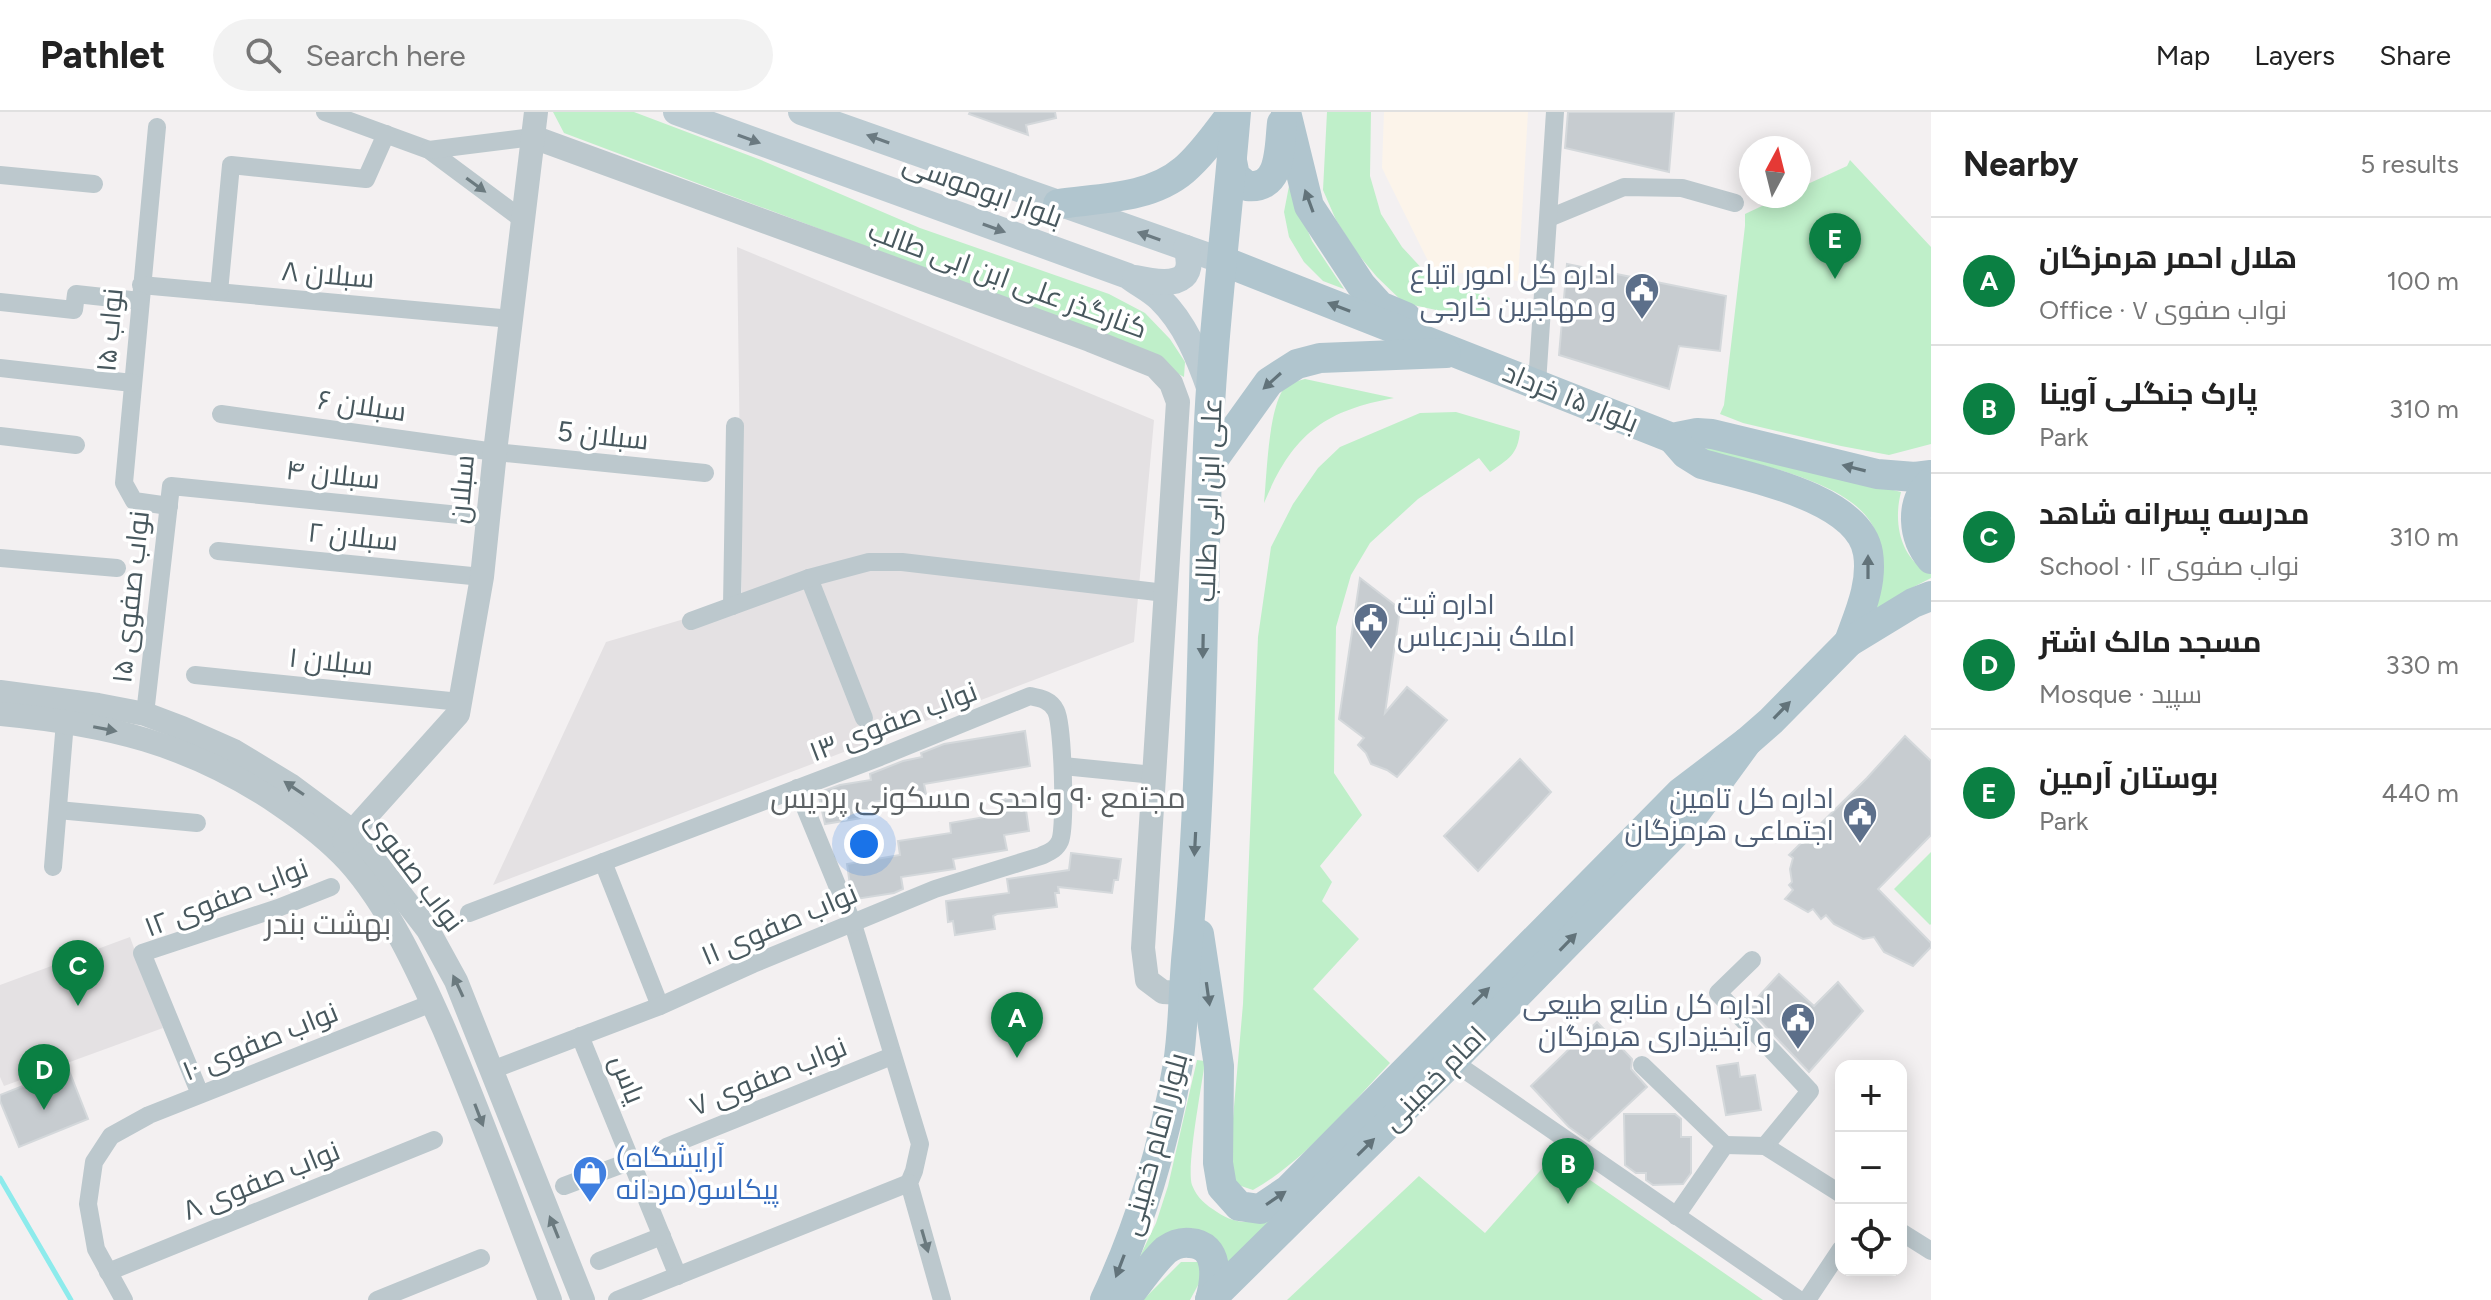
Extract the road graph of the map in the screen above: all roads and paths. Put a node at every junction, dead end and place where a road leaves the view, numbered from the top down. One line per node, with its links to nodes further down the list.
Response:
1 (325, 112): 9 (street)
2 (536, 112): 10 (street, سبلان)
3 (676, 112): 21 (main road, بلوار ابوموسی, one-way to 21)
4 (801, 112): 16 (main road, بلوار ابوموسی, one-way to 4)
5 (1235, 112): 12 (main road, علی ابن ابی طالب); 16 (main road)
6 (1285, 112): 12 (main road); 26 (main road, one-way to 6)
7 (1555, 112): 17 (street)
8 (157, 127): 23 (street, نواب ۱۵)
9 (386, 134): 11 (street); 22 (street)
10 (533, 137): 11 (street); 18 (street, سبلان); 50 (street, کنارگذر علی ابن ابی طالب)
11 (429, 150): 18 (street, one-way to 18)
12 (1232, 161): 20 (main road, علی ابن ابی طالب)
13 (0, 175): 14 (street)
14 (94, 184)
15 (1735, 203): 17 (street)
16 (1058, 204): 19 (main road, بلوار ابوموسی, one-way to 16)
17 (1549, 218): 29 (street)
18 (523, 220): 25 (street, سبلان)
19 (1186, 248): 20 (main road, بلوار ابوموسی); 21 (main road)
20 (1223, 261): 26 (main road, بلوار ۱۵ خرداد, one-way to 20); 30 (main road, علی ابن ابی طالب)
21 (1128, 276): 30 (main road, بلوار ابوموسی)
22 (219, 292): 23 (street, سبلان ۸); 25 (street, سبلان ۸)
23 (141, 293): 24 (street, سبلان ۸); 28 (street, نواب ۱۵)
24 (0, 302)
25 (511, 319): 36 (street, سبلان)
26 (1456, 352): 29 (main road, بلوار ۱۵ خرداد); 37 (main road, one-way to 37)
27 (0, 368): 28 (street)
28 (132, 383): 42 (street, نواب ۱۵)
29 (1537, 384): 34 (main road, بلوار ۱۵ خرداد)
30 (1212, 395): 37 (main road, علی ابن ابی طالب)
31 (221, 414): 36 (street, سبلان ۶)
32 (735, 426): 52 (street)
33 (0, 436): 35 (street)
34 (1672, 438): 39 (main road, بلوار ۱۵ خرداد, one-way to 34); 54 (main road, one-way to 34)
35 (76, 445)
36 (495, 452): 38 (street, سبلان 5); 43 (street, سبلان)
37 (1207, 469): 73 (main road, علی ابن ابی طالب, one-way to 73)
38 (705, 473)
39 (1931, 475)
40 (1931, 482): 46 (main road)
41 (171, 486): 42 (street, نواب صفوی ۱۵); 43 (street, سبلان ۴)
42 (169, 506): 60 (street, نواب صفوی ۱۵)
43 (489, 518): 48 (street, سبلان)
44 (218, 551): 48 (street, سبلان ۲)
45 (0, 558): 47 (street)
46 (1931, 559)
47 (117, 568)
48 (482, 577): 57 (street, سبلان)
49 (809, 578): 50 (street); 52 (street); 61 (street)
50 (1165, 593): 65 (street, کنارگذر علی ابن ابی طالب)
51 (1931, 596): 54 (main road)
52 (732, 606): 53 (street)
53 (691, 621)
54 (1849, 642): 63 (main road, امام خمینی, one-way to 54)
55 (195, 675): 57 (street, سبلان ۱)
56 (0, 692): 58 (street, نواب صفوی)
57 (460, 702): 69 (street, سبلان)
58 (43, 708): 59 (street, نواب صفوی); 60 (street, نواب صفوی); 62 (street, نواب صفوی)
59 (0, 714)
60 (145, 714): 69 (street, نواب صفوی, one-way to 60)
61 (864, 718)
62 (65, 722): 67 (street); 69 (street, نواب صفوی, one-way to 69)
63 (1747, 742): 73 (main road, one-way to 63); 82 (main road, امام خمینی, one-way to 63)
64 (1063, 766): 65 (street); 66 (street, نواب صفوی ۱۳); 75 (street, نواب صفوی ۱۱)
65 (1154, 775): 77 (street, کنارگذر علی ابن ابی طالب)
66 (797, 788): 70 (street, نواب صفوی ۱۳); 75 (street)
67 (58, 810): 68 (street); 71 (street)
68 (197, 823)
69 (344, 840): 78 (street, نواب صفوی); 84 (street, نواب صفوی, one-way to 69)
70 (603, 862): 74 (street, نواب صفوی ۱۳); 79 (street)
71 (53, 867)
72 (331, 887): 86 (street, نواب صفوی ۱۲)
73 (1192, 889): 77 (main road, بلوار امام خمینی)
74 (469, 913)
75 (853, 924): 79 (street, نواب صفوی ۱۱); 81 (street)
76 (1752, 960): 89 (street)
77 (1182, 993): 110 (main road, بلوار امام خمینی, one-way to 110)
78 (432, 1003): 85 (street, نواب صفوی); 86 (street, نواب صفوی ۱۰)
79 (660, 1006): 80 (street, نواب صفوی ۱۱)
80 (580, 1036): 84 (street, نواب صفوی ۱۱); 91 (street, یاس)
81 (892, 1056): 90 (street, نواب صفوی ۷); 92 (street)
82 (1452, 1061): 95 (street); 112 (main road, امام خمینی, one-way to 82)
83 (1642, 1065): 88 (street)
84 (492, 1070): 85 (street); 107 (street, نواب صفوی, one-way to 84)
85 (466, 1080): 106 (street, نواب صفوی, one-way to 106)
86 (200, 1094): 102 (street, نواب صفوی ۱۰)
87 (434, 1140): 102 (street, نواب صفوی ۸)
88 (1725, 1145): 89 (street); 95 (street)
89 (1765, 1146): 94 (street)
90 (666, 1147)
91 (631, 1161): 93 (street); 96 (street, یاس)
92 (909, 1183): 103 (street); 109 (street, one-way to 109)
93 (564, 1186)
94 (1835, 1190)
95 (1676, 1216): 113 (street)
96 (662, 1236): 101 (street); 103 (street, یاس)
97 (1907, 1236): 98 (street)
98 (1931, 1251)
99 (481, 1258): 105 (street)
100 (1835, 1258): 114 (street)
101 (599, 1261)
102 (108, 1272): 104 (street)
103 (678, 1276): 108 (street)
104 (124, 1300)
105 (377, 1300)
106 (550, 1300)
107 (583, 1300)
108 (617, 1300)
109 (942, 1300)
110 (1105, 1300)
111 (1125, 1300): 112 (main road)
112 (1210, 1300)
113 (1799, 1300)
114 (1807, 1300)

